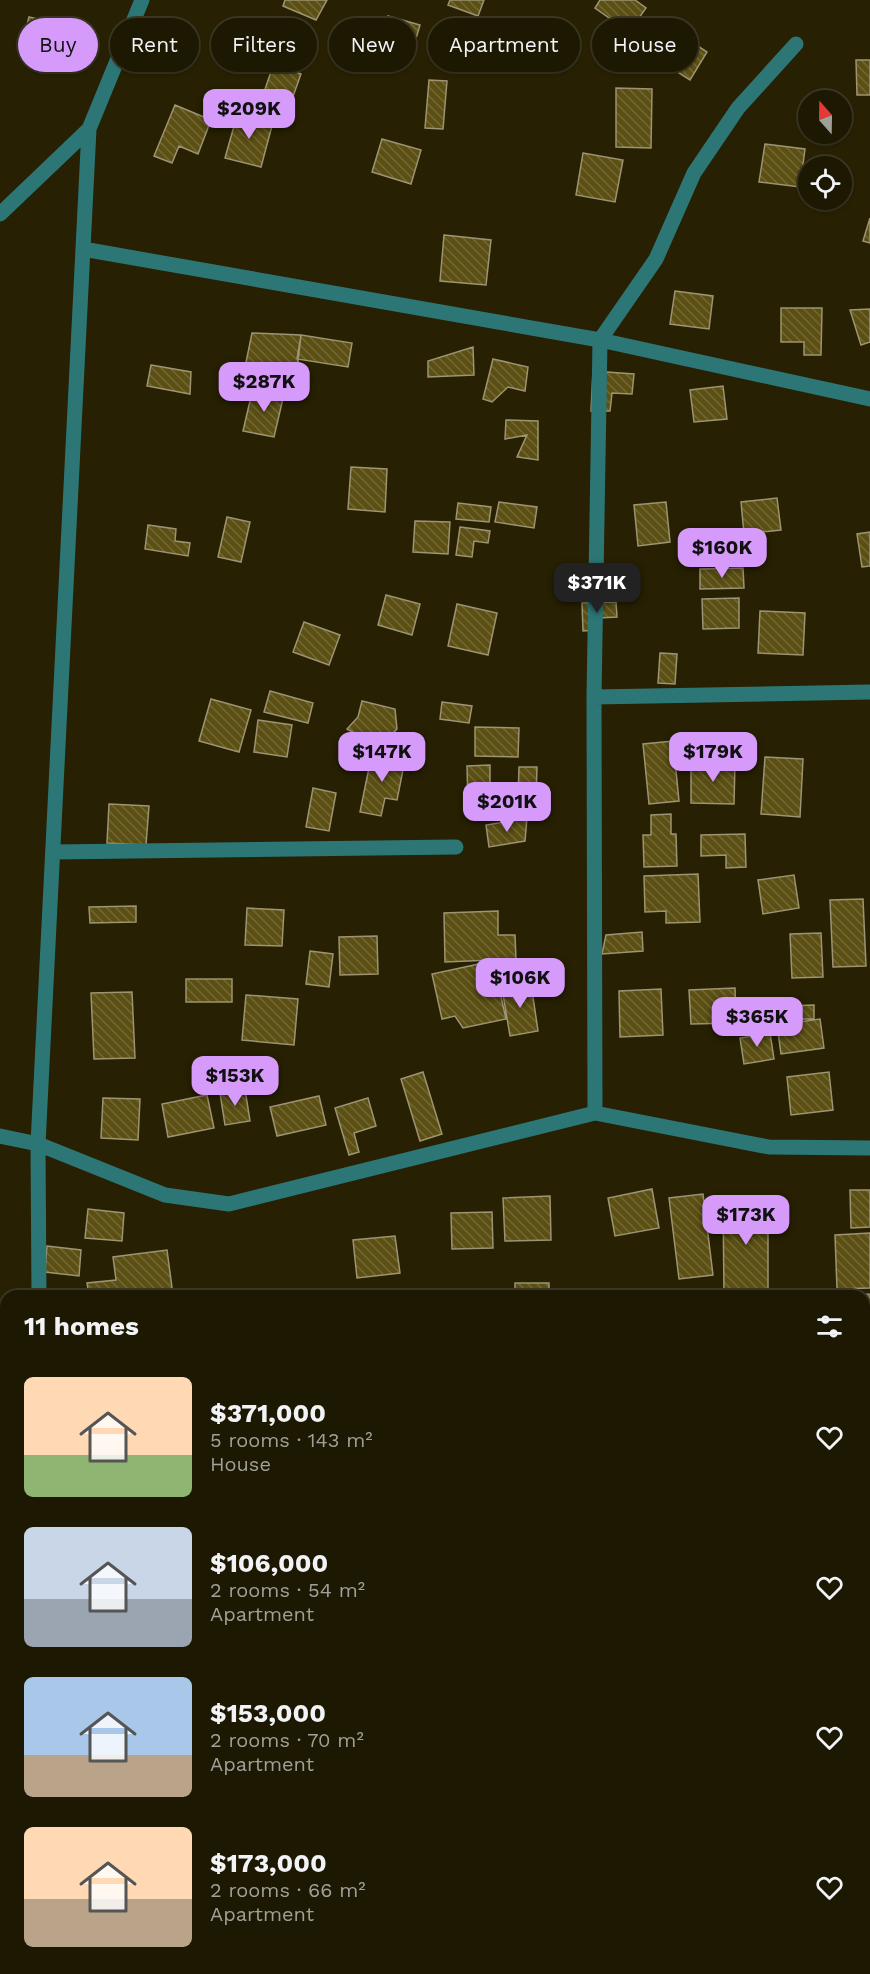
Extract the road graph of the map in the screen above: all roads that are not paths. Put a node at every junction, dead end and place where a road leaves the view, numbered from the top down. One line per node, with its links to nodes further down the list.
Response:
1 (142, 0): 3 (street)
2 (796, 44): 6 (street)
3 (89, 129): 4 (street); 5 (street)
4 (0, 214)
5 (83, 249): 6 (street); 11 (street)
6 (600, 339): 7 (street); 9 (street)
7 (870, 399)
8 (870, 692): 9 (street)
9 (594, 697): 12 (street)
10 (456, 847): 11 (street)
11 (53, 852): 14 (street)
12 (595, 1113): 14 (street); 15 (street)
13 (0, 1136): 14 (street)
14 (38, 1144): 16 (street)
15 (870, 1148)
16 (39, 1290)

